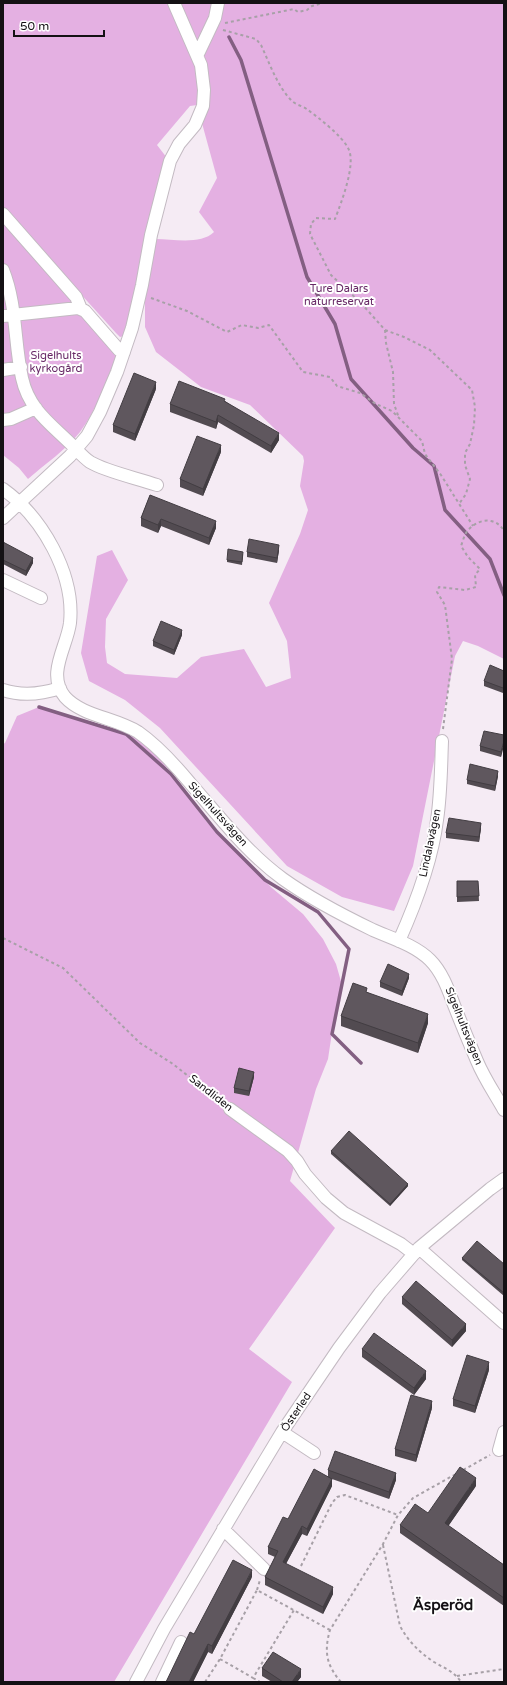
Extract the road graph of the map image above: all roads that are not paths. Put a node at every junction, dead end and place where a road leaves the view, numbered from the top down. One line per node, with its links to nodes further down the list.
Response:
1 (174, 3): 3 (street)
2 (218, 3): 3 (street)
3 (197, 56): 8 (street)
4 (3, 214): 6 (street)
5 (3, 270): 7 (street)
6 (81, 309): 7 (street); 8 (street)
7 (8, 315): 9 (street)
8 (124, 352): 13 (street)
9 (20, 367): 10 (street); 11 (street)
10 (3, 370)
11 (36, 408): 12 (street); 13 (street)
12 (3, 420)
13 (76, 450): 14 (street); 16 (street)
14 (157, 485)
15 (3, 490): 16 (street)
16 (20, 503): 17 (street); 20 (street)
17 (3, 518)
18 (3, 580): 19 (street)
19 (41, 598)
20 (60, 688): 21 (street); 23 (street, Sigelhultsvägen)
21 (3, 690)
22 (442, 741): 23 (street, Lindalavägen)
23 (399, 941): 25 (street, Sigelhultsvägen)
24 (230, 1109): 27 (street, Sandliden)
25 (504, 1110)
26 (504, 1179): 27 (street, Österled)
27 (416, 1251): 28 (street, Sandliden); 29 (street, Österled)
28 (504, 1323)
29 (282, 1432): 32 (street); 33 (street, Österled)
30 (504, 1432): 31 (street)
31 (499, 1450)
32 (314, 1453)
33 (224, 1529): 34 (street); 36 (street, Österled)
34 (264, 1569)
35 (181, 1642): 37 (street)
36 (136, 1682)
37 (162, 1682)

